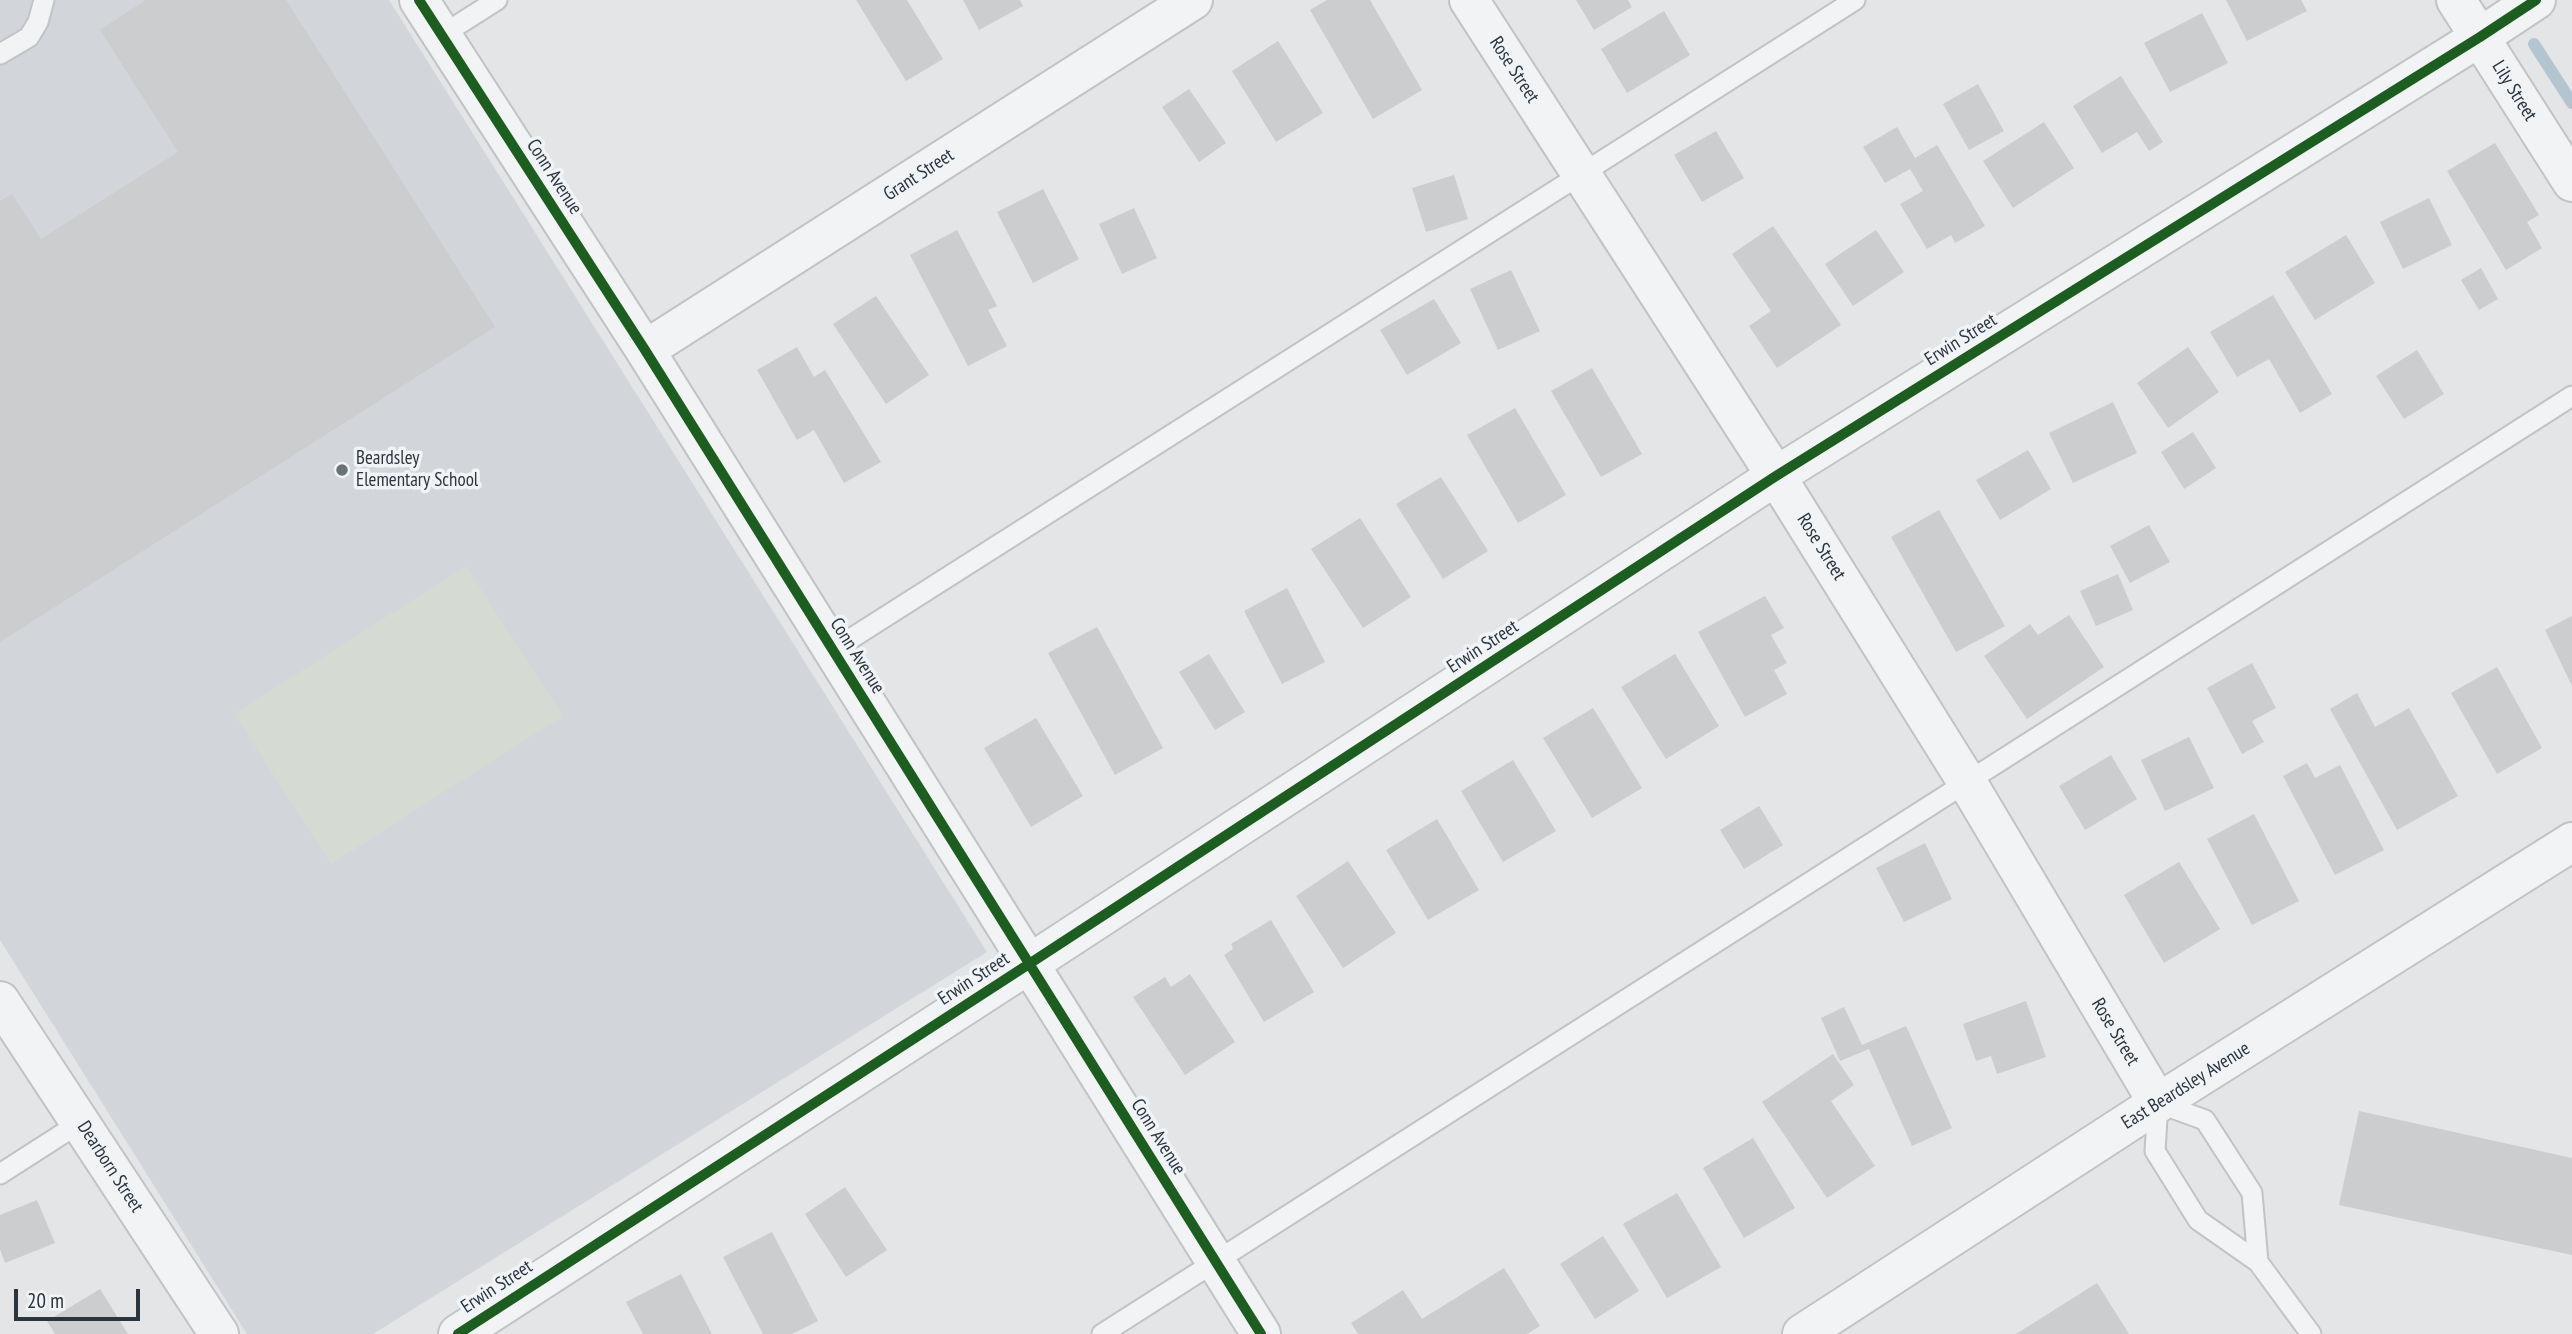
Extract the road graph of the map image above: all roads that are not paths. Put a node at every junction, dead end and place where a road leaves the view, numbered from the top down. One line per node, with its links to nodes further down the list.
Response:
1 (44, 0): 11 (lane)
2 (419, 0): 9 (street, Conn Avenue)
3 (497, 0): 9 (lane)
4 (1193, 0): 14 (street, Grant Street)
5 (1469, 0): 12 (street, Rose Street)
6 (1855, 0): 12 (lane)
7 (2456, 0): 10 (street, Lily Street)
8 (2536, 0): 10 (street, Erwin Street)
9 (442, 35): 14 (street, Conn Avenue)
10 (2480, 37): 13 (street, Lily Street); 16 (street, Erwin Street)
11 (0, 54)
12 (1582, 174): 16 (street, Rose Street); 17 (lane)
13 (2572, 182)
14 (645, 350): 17 (street, Conn Avenue)
15 (2572, 396): 18 (lane)
16 (1776, 476): 18 (street, Rose Street); 20 (street, Erwin Street)
17 (833, 650): 20 (street, Conn Avenue)
18 (1967, 782): 22 (street, Rose Street); 25 (lane)
19 (2572, 842): 22 (street, East Beardsley Avenue)
20 (1029, 964): 25 (street, Conn Avenue); 28 (street, Erwin Street)
21 (0, 1001): 23 (street, Dearborn Street)
22 (2158, 1103): 26 (lane); 26 (lane); 31 (street, East Beardsley Avenue)
23 (81, 1122): 24 (lane); 27 (street, Dearborn Street)
24 (0, 1174)
25 (1216, 1261): 29 (lane); 30 (street, Conn Avenue)
26 (2258, 1262): 32 (lane)
27 (219, 1334)
28 (458, 1334)
29 (1102, 1334)
30 (1261, 1334)
31 (1801, 1334)
32 (2311, 1334)

